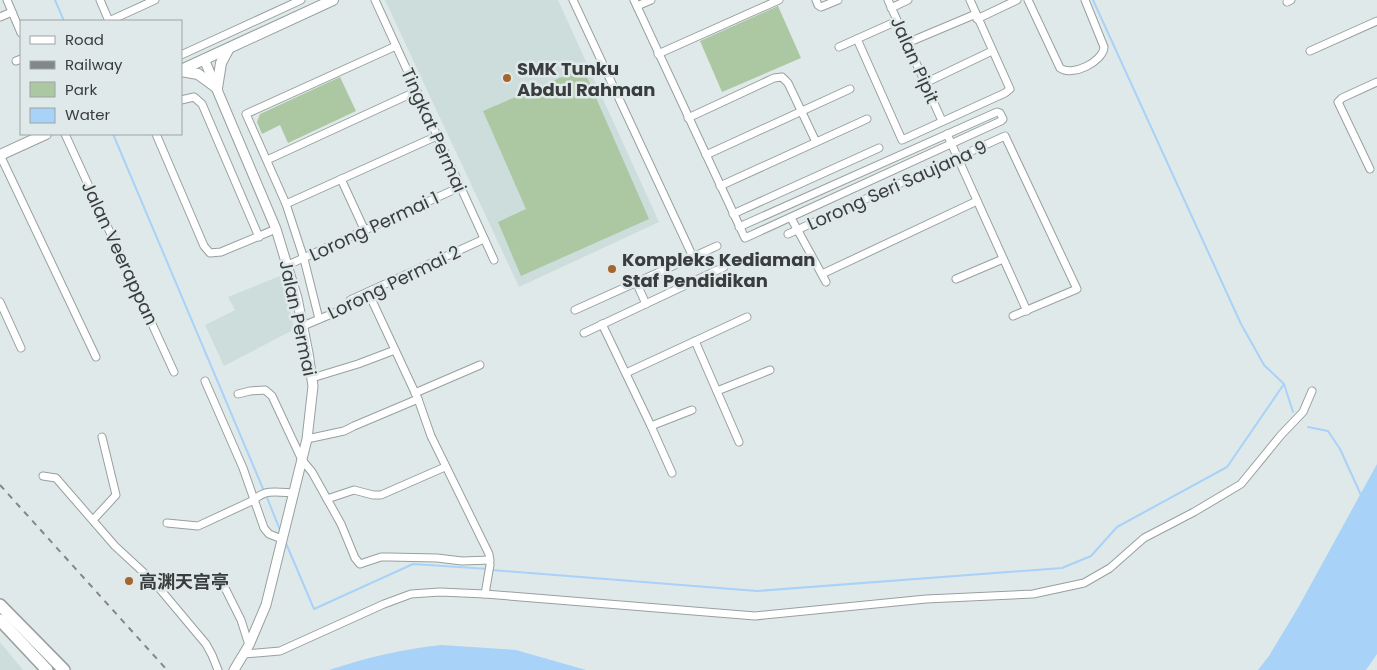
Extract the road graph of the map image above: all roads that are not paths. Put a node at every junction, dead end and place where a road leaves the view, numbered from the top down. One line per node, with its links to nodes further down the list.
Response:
1 (7, 0): 21 (street)
2 (100, 0): 24 (street)
3 (155, 0): 25 (street)
4 (302, 0): 37 (street)
5 (333, 0): 19 (main road)
6 (375, 0): 31 (street, Tingkat Permai)
7 (573, 0): 79 (street)
8 (650, 0): 18 (street)
9 (778, 0): 36 (street)
10 (816, 0): 11 (street)
11 (838, 0)
12 (888, 0): 20 (street, Jalan Pipit)
13 (908, 0): 20 (street)
14 (970, 0): 23 (street)
15 (1018, 0): 23 (street)
16 (1028, 0): 17 (street)
17 (1085, 0)
18 (635, 3): 36 (street)
19 (312, 5): 33 (main road)
20 (891, 8): 26 (street, Jalan Pipit)
21 (12, 12): 22 (street); 28 (street)
22 (0, 16)
23 (976, 16): 30 (street); 34 (street)
24 (109, 20)
25 (111, 20)
26 (897, 21): 29 (street); 30 (street, Jalan Pipit)
27 (1377, 21): 35 (street)
28 (20, 31)
29 (857, 39): 32 (street); 50 (street)
30 (907, 43): 42 (street, Jalan Pipit)
31 (396, 46): 45 (street, Tingkat Permai); 62 (street)
32 (839, 47)
33 (228, 48): 38 (main road); 43 (main road)
34 (992, 51): 42 (street); 50 (street)
35 (1310, 51)
36 (658, 54): 48 (street)
37 (182, 55)
38 (204, 59): 39 (main road); 43 (street, Jalan Permai)
39 (182, 70)
40 (182, 71): 43 (main road)
41 (1377, 82): 63 (street)
42 (925, 83): 50 (street, Jalan Pipit)
43 (217, 88): 72 (street, Jalan Permai)
44 (850, 89): 47 (street)
45 (417, 91): 55 (street, Tingkat Permai); 62 (street)
46 (182, 100): 76 (street)
47 (802, 111): 48 (street); 56 (street); 60 (street)
48 (688, 118): 60 (street)
49 (866, 119): 56 (street)
50 (942, 120)
51 (947, 134): 57 (street); 57 (street); 71 (street)
52 (44, 135): 59 (main road)
53 (65, 135): 106 (street, Jalan Veerappan)
54 (156, 135): 76 (street)
55 (437, 136): 64 (street); 66 (street, Tingkat Permai)
56 (816, 142): 65 (street)
57 (951, 144): 61 (street); 70 (street)
58 (879, 148): 69 (street)
59 (0, 155): 103 (street)
60 (706, 155): 65 (street)
61 (957, 157): 67 (street); 73 (street, Lorong Seri Saujana 9); 93 (street, Lorong Seri Saujana 9)
62 (267, 160): 68 (street)
63 (1370, 169)
64 (342, 179): 68 (street); 74 (street)
65 (720, 186): 69 (street)
66 (460, 187): 74 (street, Lorong Permai 1); 77 (street, Tingkat Permai)
67 (977, 201): 81 (street); 85 (street)
68 (286, 204): 80 (street)
69 (733, 214): 71 (street)
70 (791, 218): 71 (street); 73 (street)
71 (739, 227)
72 (276, 229): 76 (street); 83 (street, Jalan Permai)
73 (798, 230): 75 (street, Lorong Seri Saujana 9); 85 (street)
74 (365, 231): 80 (street, Lorong Permai 1)
75 (788, 234)
76 (259, 236)
77 (484, 239): 82 (street, Tingkat Permai); 89 (street, Lorong Permai 2)
78 (718, 246): 79 (street)
79 (693, 257): 87 (street)
80 (304, 259): 83 (street, Lorong Permai 1); 96 (street)
81 (1003, 259): 86 (street); 93 (street)
82 (494, 260)
83 (288, 265): 98 (street, Jalan Permai)
84 (724, 267): 91 (street)
85 (822, 274): 88 (street)
86 (956, 279)
87 (636, 282): 91 (street); 92 (street)
88 (826, 282)
89 (368, 292): 96 (street, Lorong Permai 2); 102 (street)
90 (0, 302): 101 (street)
91 (646, 304): 97 (street)
92 (575, 310)
93 (1027, 311): 94 (street)
94 (1013, 316)
95 (746, 317): 100 (street)
96 (320, 319): 98 (street, Lorong Permai 2)
97 (602, 324): 99 (street); 107 (street)
98 (303, 326): 108 (street, Jalan Permai)
99 (584, 333)
100 (695, 341): 107 (street); 110 (street)
101 (21, 348)
102 (395, 350): 108 (street); 113 (street)
103 (96, 357)
104 (480, 365): 113 (street)
105 (770, 370): 110 (street)
106 (174, 372)
107 (626, 373): 115 (street)
108 (312, 378): 117 (street, Jalan Permai)
109 (205, 381): 125 (street)
110 (718, 391): 118 (street)
111 (1312, 391): 131 (street)
112 (238, 394): 119 (street)
113 (417, 396): 117 (street); 120 (street)
114 (692, 410): 115 (street)
115 (651, 426): 121 (street)
116 (102, 437): 126 (street)
117 (307, 440): 119 (street, Jalan Permai)
118 (740, 442)
119 (302, 460): 123 (street, Jalan Permai); 124 (street)
120 (446, 467): 124 (street); 129 (street)
121 (672, 473)
122 (43, 476): 126 (street)
123 (292, 493): 125 (street); 128 (street, Jalan Permai)
124 (327, 499): 129 (street)
125 (254, 500): 127 (street); 128 (street)
126 (93, 520): 138 (street)
127 (167, 523)
128 (282, 539): 134 (street, Jalan Permai)
129 (490, 562): 131 (street)
130 (220, 578): 134 (street)
131 (486, 591): 135 (street)
132 (0, 605): 137 (highway)
133 (0, 620): 136 (highway)
134 (249, 645): 135 (street, Jalan Permai)
135 (244, 654): 139 (street, Jalan Permai)
136 (47, 670)
137 (64, 670)
138 (218, 670)
139 (234, 670)

